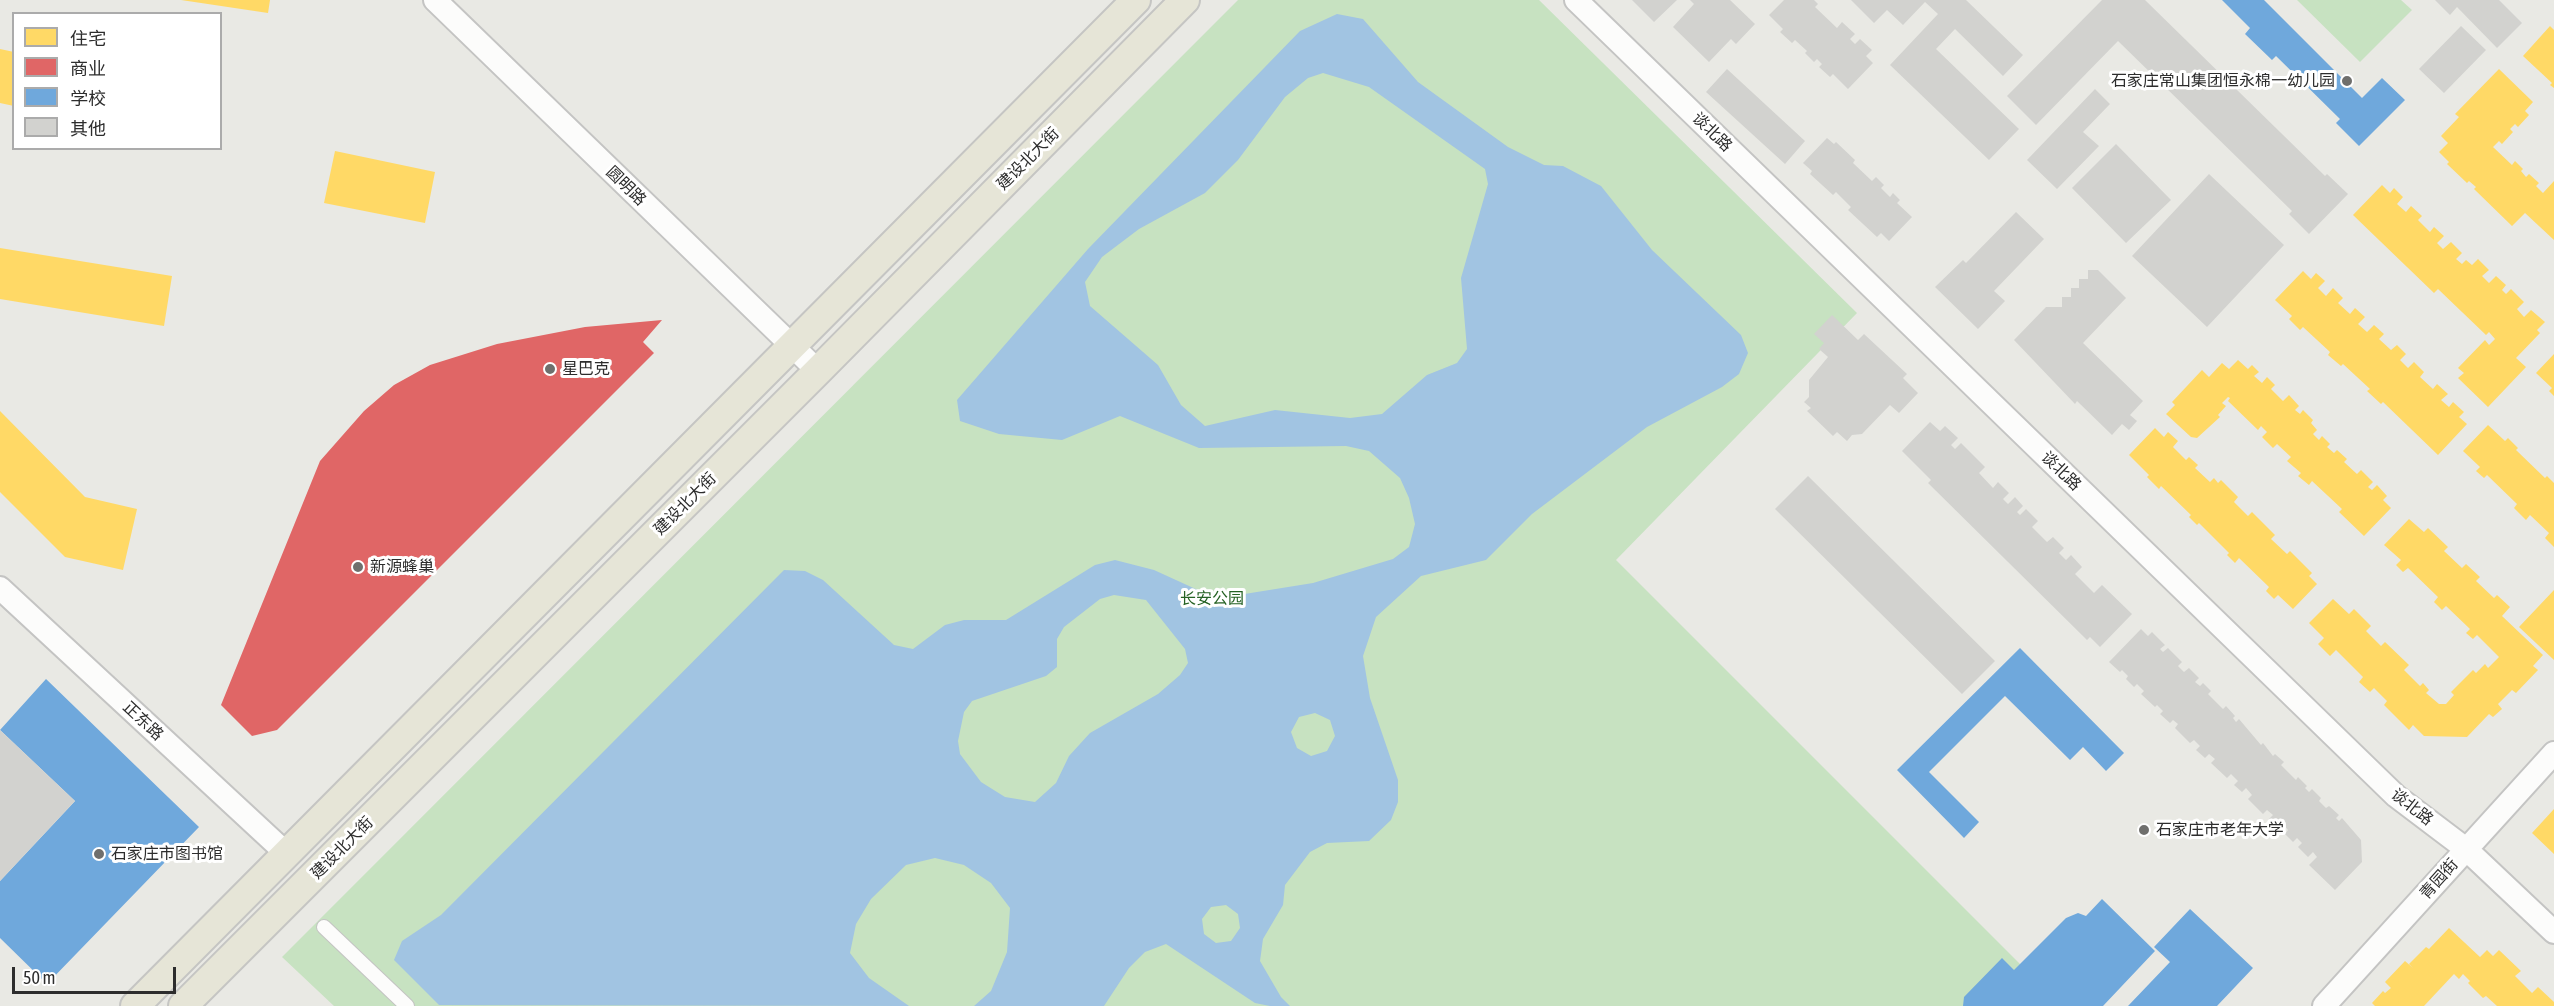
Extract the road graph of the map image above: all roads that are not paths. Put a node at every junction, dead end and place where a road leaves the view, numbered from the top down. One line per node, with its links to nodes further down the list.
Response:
1 (435, 0): 5 (street, 圆明路)
2 (1136, 0): 5 (main road, 建设北大街)
3 (1185, 0): 6 (main road, 建设北大街)
4 (1576, 0): 9 (street, 谈北路)
5 (793, 347): 6 (street, 圆明路); 10 (main road, 建设北大街)
6 (818, 372): 14 (main road, 建设北大街)
7 (0, 588): 10 (street, 正东路)
8 (2554, 753): 9 (street, 青园街)
9 (2466, 849): 12 (street, 谈北路); 16 (street, 青园街)
10 (287, 854): 13 (main road, 建设北大街)
11 (324, 927): 15 (street)
12 (2554, 933)
13 (135, 1006)
14 (183, 1006)
15 (407, 1006)
16 (2324, 1006)

